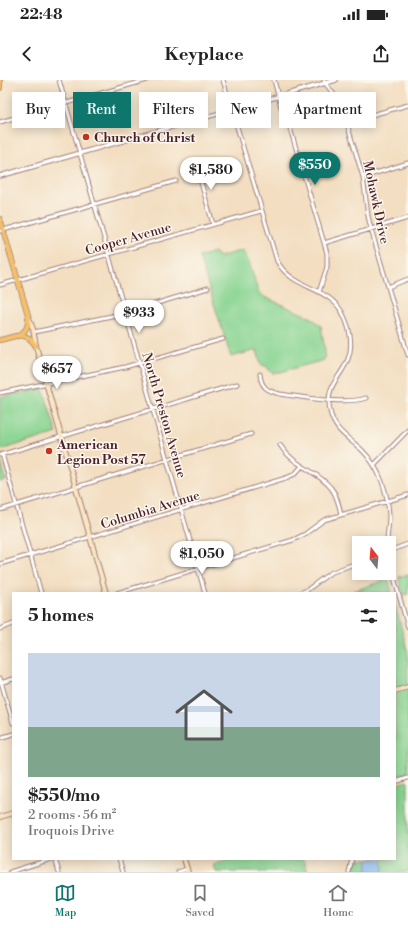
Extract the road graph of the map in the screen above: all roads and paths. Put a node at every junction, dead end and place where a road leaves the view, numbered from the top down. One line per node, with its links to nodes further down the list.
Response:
1 (0, 80): 8 (main road)
2 (59, 80): 14 (street, North Preston Avenue)
3 (147, 80): 14 (street)
4 (223, 80): 10 (street)
5 (274, 80): 12 (street)
6 (336, 80): 7 (street)
7 (325, 82): 11 (street, Mohawk Drive); 12 (street)
8 (0, 85): 9 (main road)
9 (0, 88)
10 (227, 92)
11 (332, 92)
12 (278, 97): 13 (street); 34 (street)
13 (271, 99)
14 (66, 103): 18 (street); 21 (street, North Preston Avenue)
15 (408, 105): 16 (street)
16 (376, 114)
17 (216, 115): 21 (street)
18 (0, 122)
19 (237, 128): 28 (street)
20 (348, 128): 25 (street, Mohawk Drive)
21 (80, 154): 24 (street); 27 (street, North Preston Avenue)
22 (195, 162): 31 (street)
23 (408, 163): 25 (street)
24 (0, 176)
25 (363, 177): 32 (street, Mohawk Drive)
26 (176, 181): 27 (street)
27 (95, 204): 33 (street); 35 (street, North Preston Avenue)
28 (261, 211): 31 (street, Cooper Avenue); 41 (street)
29 (408, 218): 32 (street)
30 (0, 219): 33 (main road)
31 (213, 224): 35 (street, Cooper Avenue)
32 (371, 229): 34 (street); 39 (street, Mohawk Drive)
33 (2, 230): 36 (main road)
34 (324, 243): 41 (street)
35 (108, 254): 36 (street, Cooper Avenue); 42 (street, North Preston Avenue)
36 (18, 280): 38 (street, Cooper Avenue); 43 (main road)
37 (408, 280): 39 (street)
38 (0, 285)
39 (388, 287): 49 (street, Mohawk Drive)
40 (208, 288): 42 (street)
41 (319, 292): 57 (street)
42 (125, 313): 44 (street); 51 (street, North Preston Avenue)
43 (28, 315): 44 (main road); 45 (main road)
44 (34, 332): 48 (main road)
45 (18, 336): 47 (main road); 48 (main road)
46 (223, 339): 51 (street)
47 (0, 340)
48 (36, 346): 53 (main road)
49 (407, 348): 50 (street, Mohawk Drive)
50 (408, 355)
51 (140, 363): 53 (street); 58 (street, North Preston Avenue)
52 (260, 374): 57 (street)
53 (46, 383): 55 (street); 61 (main road)
54 (237, 384): 58 (street)
55 (0, 393)
56 (366, 398): 57 (street)
57 (329, 400): 66 (street)
58 (153, 409): 61 (street); 64 (street, North Preston Avenue)
59 (408, 430): 66 (street)
60 (251, 434): 64 (street)
61 (62, 436): 63 (street); 67 (main road)
62 (280, 445): 65 (street)
63 (1, 454): 70 (street)
64 (167, 459): 67 (street); 71 (street, North Preston Avenue)
65 (302, 466): 71 (street, Columbia Avenue); 73 (street)
66 (374, 466): 69 (street)
67 (76, 487): 70 (street); 75 (main road)
68 (408, 495): 69 (street)
69 (387, 501): 73 (street); 74 (street)
70 (16, 505): 72 (street); 78 (street)
71 (181, 509): 75 (street, Columbia Avenue); 81 (street, North Preston Avenue)
72 (0, 510)
73 (342, 514): 81 (street)
74 (388, 536)
75 (91, 537): 78 (street, Columbia Avenue); 84 (main road)
76 (408, 544): 77 (street)
77 (396, 548)
78 (30, 555): 79 (street, Columbia Avenue); 83 (street)
79 (0, 564)
80 (352, 565): 87 (street)
81 (198, 568): 85 (street); 86 (street, North Preston Avenue)
82 (395, 580): 89 (street)
83 (41, 592)
84 (106, 592)
85 (120, 592)
86 (205, 592)
87 (302, 592)
88 (12, 624): 90 (street)
89 (408, 627)
90 (0, 629)
91 (0, 678): 93 (street)
92 (12, 679): 93 (street)
93 (1, 683): 96 (street)
94 (408, 687): 95 (main road)
95 (396, 691)
96 (12, 720)
97 (12, 734): 98 (street)
98 (0, 738)
99 (408, 778): 100 (street)
100 (396, 782)
101 (12, 813): 102 (main road)
102 (0, 817)
103 (48, 860): 109 (street)
104 (55, 860): 110 (street)
105 (119, 860): 111 (street)
106 (184, 860): 108 (main road)
107 (352, 860): 113 (street)
108 (188, 870): 112 (street)
109 (10, 872)
110 (59, 872)
111 (123, 872)
112 (178, 872)
113 (349, 872)

